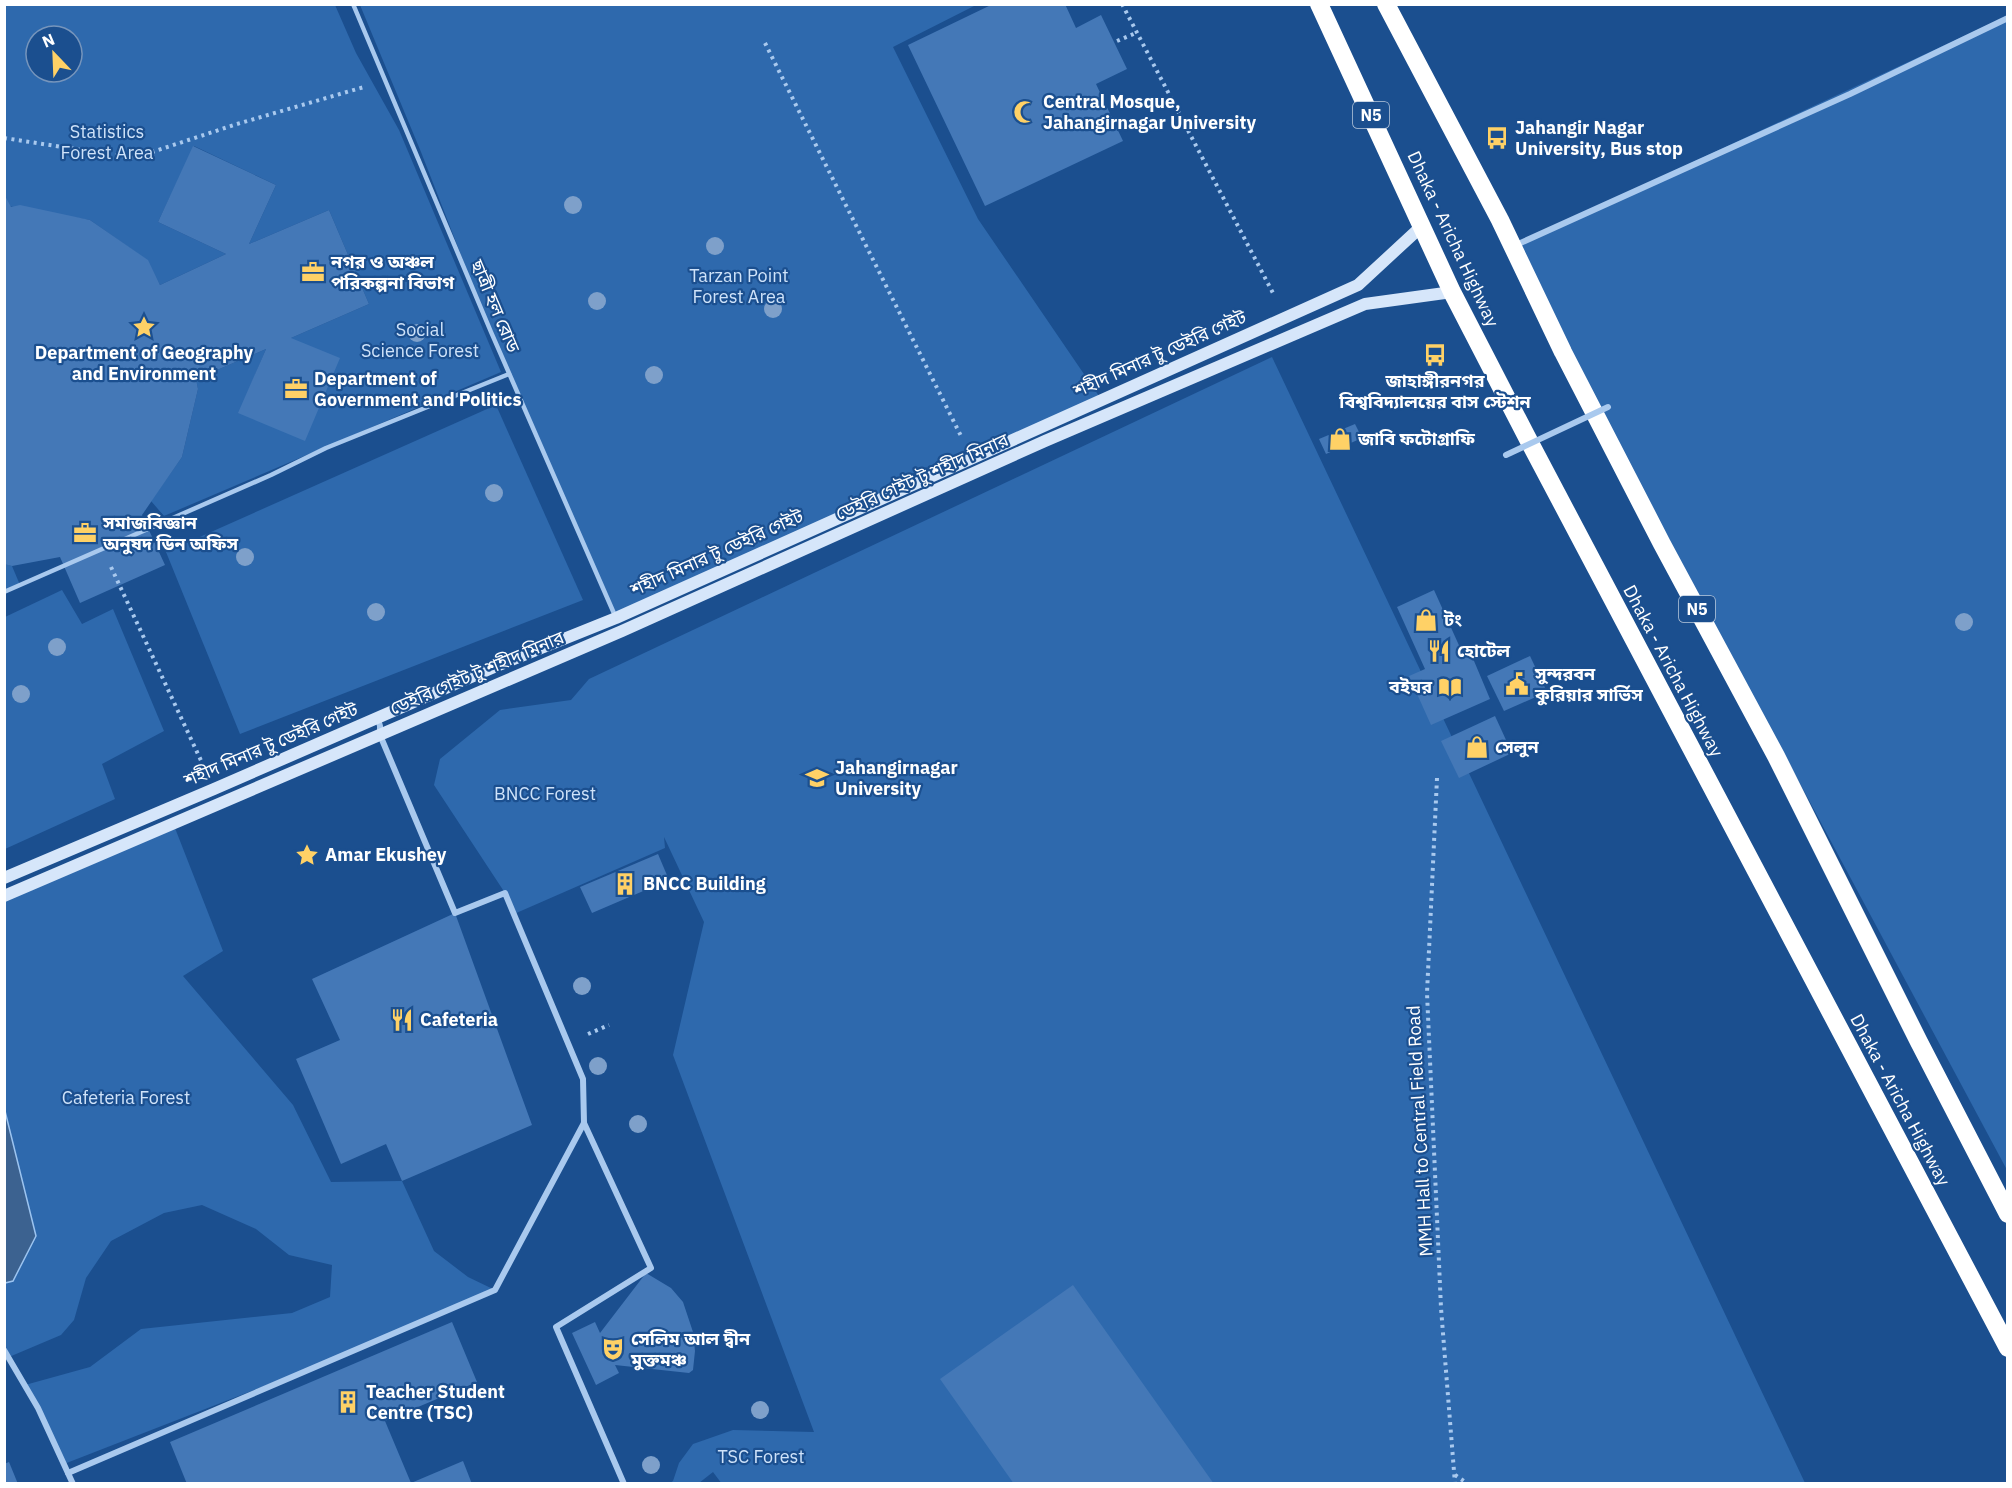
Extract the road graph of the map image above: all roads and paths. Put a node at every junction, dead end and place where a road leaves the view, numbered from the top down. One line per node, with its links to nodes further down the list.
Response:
1 (353, 4): 9 (lane, ছাত্রী হল রোড)
2 (1122, 4): 6 (path)
3 (1319, 4): 11 (highway, Dhaka - Aricha Highway / N5)
4 (1386, 4): 12 (highway, N5)
5 (2007, 18): 12 (street)
6 (1136, 33): 7 (path); 14 (path)
7 (1117, 41)
8 (765, 43): 19 (path)
9 (385, 81): 10 (path); 15 (lane, ছাত্রী হল রোড)
10 (4, 138)
11 (1423, 225): 13 (highway, Dhaka - Aricha Highway / N5); 14 (street, শহীদ মিনার টু ডেইরি গেইট)
12 (1512, 246): 31 (highway, N5)
13 (1452, 292): 17 (highway, Dhaka - Aricha Highway / N5); 23 (street, ডেইরি গেইট টু শহীদ মিনার)
14 (1285, 317): 19 (street, শহীদ মিনার টু ডেইরি গেইট)
15 (509, 374): 20 (lane); 22 (lane, ছাত্রী হল রোড)
16 (1609, 406): 17 (street, bridge)
17 (1530, 444): 18 (street, bridge); 32 (highway, Dhaka - Aricha Highway / N5)
18 (1506, 455)
19 (972, 458): 22 (street, শহীদ মিনার টু ডেইরি গেইট)
20 (103, 548): 21 (lane); 27 (path)
21 (4, 592)
22 (616, 618): 23 (street); 24 (street, শহীদ মিনার টু ডেইরি গেইট)
23 (622, 631): 25 (street, ডেইরি গেইট টু শহীদ মিনার)
24 (378, 719): 25 (street); 27 (street, শহীদ মিনার টু ডেইরি গেইট)
25 (380, 735): 29 (street, ডেইরি গেইট টু শহীদ মিনার); 30 (street)
26 (1437, 778): 35 (path, MMH Hall to Central Field Road)
27 (214, 789): 28 (street, শহীদ মিনার টু ডেইরি গেইট)
28 (4, 878)
29 (4, 896)
30 (584, 1123): 34 (street); 37 (street)
31 (2007, 1214)
32 (2007, 1348)
33 (4, 1350): 34 (street)
34 (68, 1473): 36 (street)
35 (1454, 1475): 38 (path, MMH Hall to Central Field Road); 39 (path)
36 (73, 1484)
37 (624, 1484)
38 (1455, 1484)
39 (1468, 1484)

